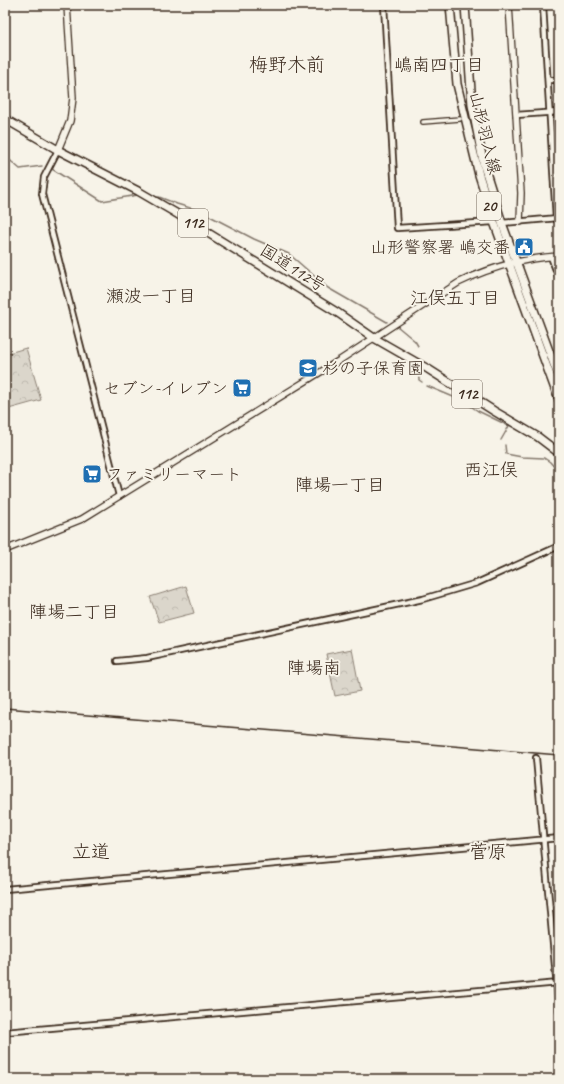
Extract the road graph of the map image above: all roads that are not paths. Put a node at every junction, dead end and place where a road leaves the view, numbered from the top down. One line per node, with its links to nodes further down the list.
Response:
1 (67, 5): 15 (street)
2 (384, 5): 17 (street)
3 (450, 5): 17 (main road, 山形羽入線 / 20)
4 (465, 5): 19 (main road, 山形羽入線 / 20)
5 (509, 5): 11 (street)
6 (543, 5): 7 (street)
7 (548, 80): 8 (street); 10 (street)
8 (559, 80)
9 (559, 112): 10 (street)
10 (550, 113): 11 (street); 16 (street)
11 (516, 115): 18 (street)
12 (5, 119): 15 (main road, 国道112号 / 112)
13 (460, 119): 14 (street)
14 (423, 122)
15 (58, 150): 24 (main road, 国道112号 / 112); 29 (street)
16 (558, 218): 18 (street)
17 (494, 222): 22 (main road, 山形羽入線 / 20)
18 (520, 222): 19 (street)
19 (502, 223): 22 (main road, 山形羽入線 / 20)
20 (559, 256): 21 (street)
21 (551, 257): 22 (street); 23 (street)
22 (513, 263): 24 (street); 25 (main road, 山形羽入線 / 20); 27 (main road, 山形羽入線 / 20)
23 (559, 278)
24 (374, 338): 28 (main road, 国道112号 / 112); 29 (street)
25 (557, 366): 26 (main road, 山形羽入線 / 20)
26 (559, 378)
27 (559, 400)
28 (559, 453)
29 (119, 496): 31 (street)
30 (559, 546): 32 (street)
31 (5, 550)
32 (117, 661)
33 (536, 758): 35 (street)
34 (559, 838): 35 (street)
35 (543, 840): 36 (street); 37 (street)
36 (5, 889)
37 (558, 983): 38 (street); 39 (street)
38 (559, 1010)
39 (5, 1032)

